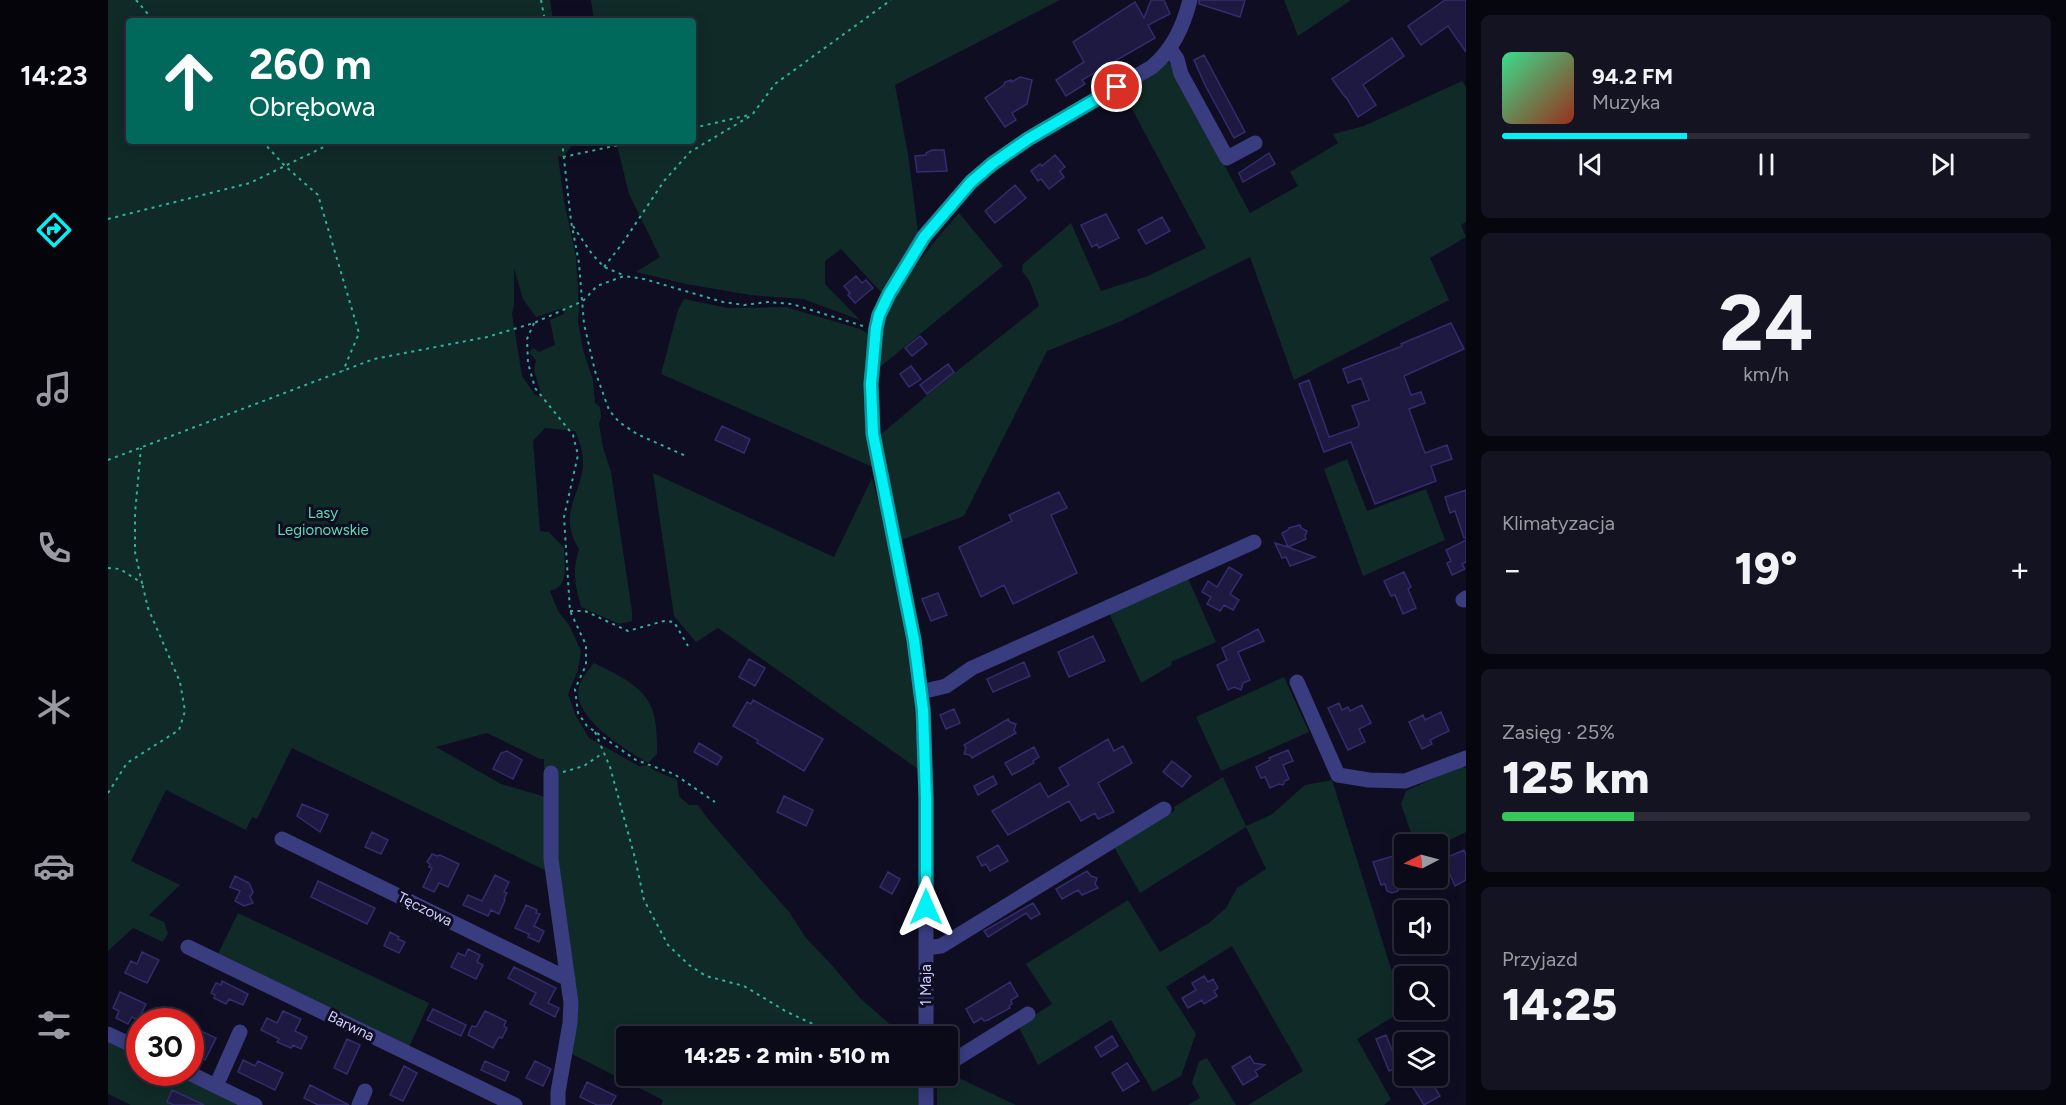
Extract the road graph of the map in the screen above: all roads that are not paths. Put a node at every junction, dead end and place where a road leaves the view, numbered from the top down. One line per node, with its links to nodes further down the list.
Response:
1 (1191, 0): 2 (street)
2 (1170, 49): 3 (street); 6 (street, 1 Maja)
3 (1255, 143)
4 (1254, 542): 6 (street)
5 (1297, 682): 7 (street)
6 (921, 692): 12 (street, 1 Maja)
7 (1466, 758)
8 (551, 773): 13 (street)
9 (1164, 808): 12 (street)
10 (282, 839): 13 (street, Tęczowa)
11 (188, 947): 24 (street, Barwna)
12 (926, 948): 15 (street, 1 Maja)
13 (568, 979): 25 (street)
14 (1028, 1014): 19 (street)
15 (926, 1026)
16 (240, 1032): 21 (street)
17 (108, 1034): 18 (street)
18 (126, 1042)
19 (958, 1058)
20 (204, 1080): 21 (street)
21 (216, 1086): 23 (street)
22 (927, 1086): 26 (street)
23 (255, 1105)
24 (515, 1105)
25 (558, 1105)
26 (926, 1105)

